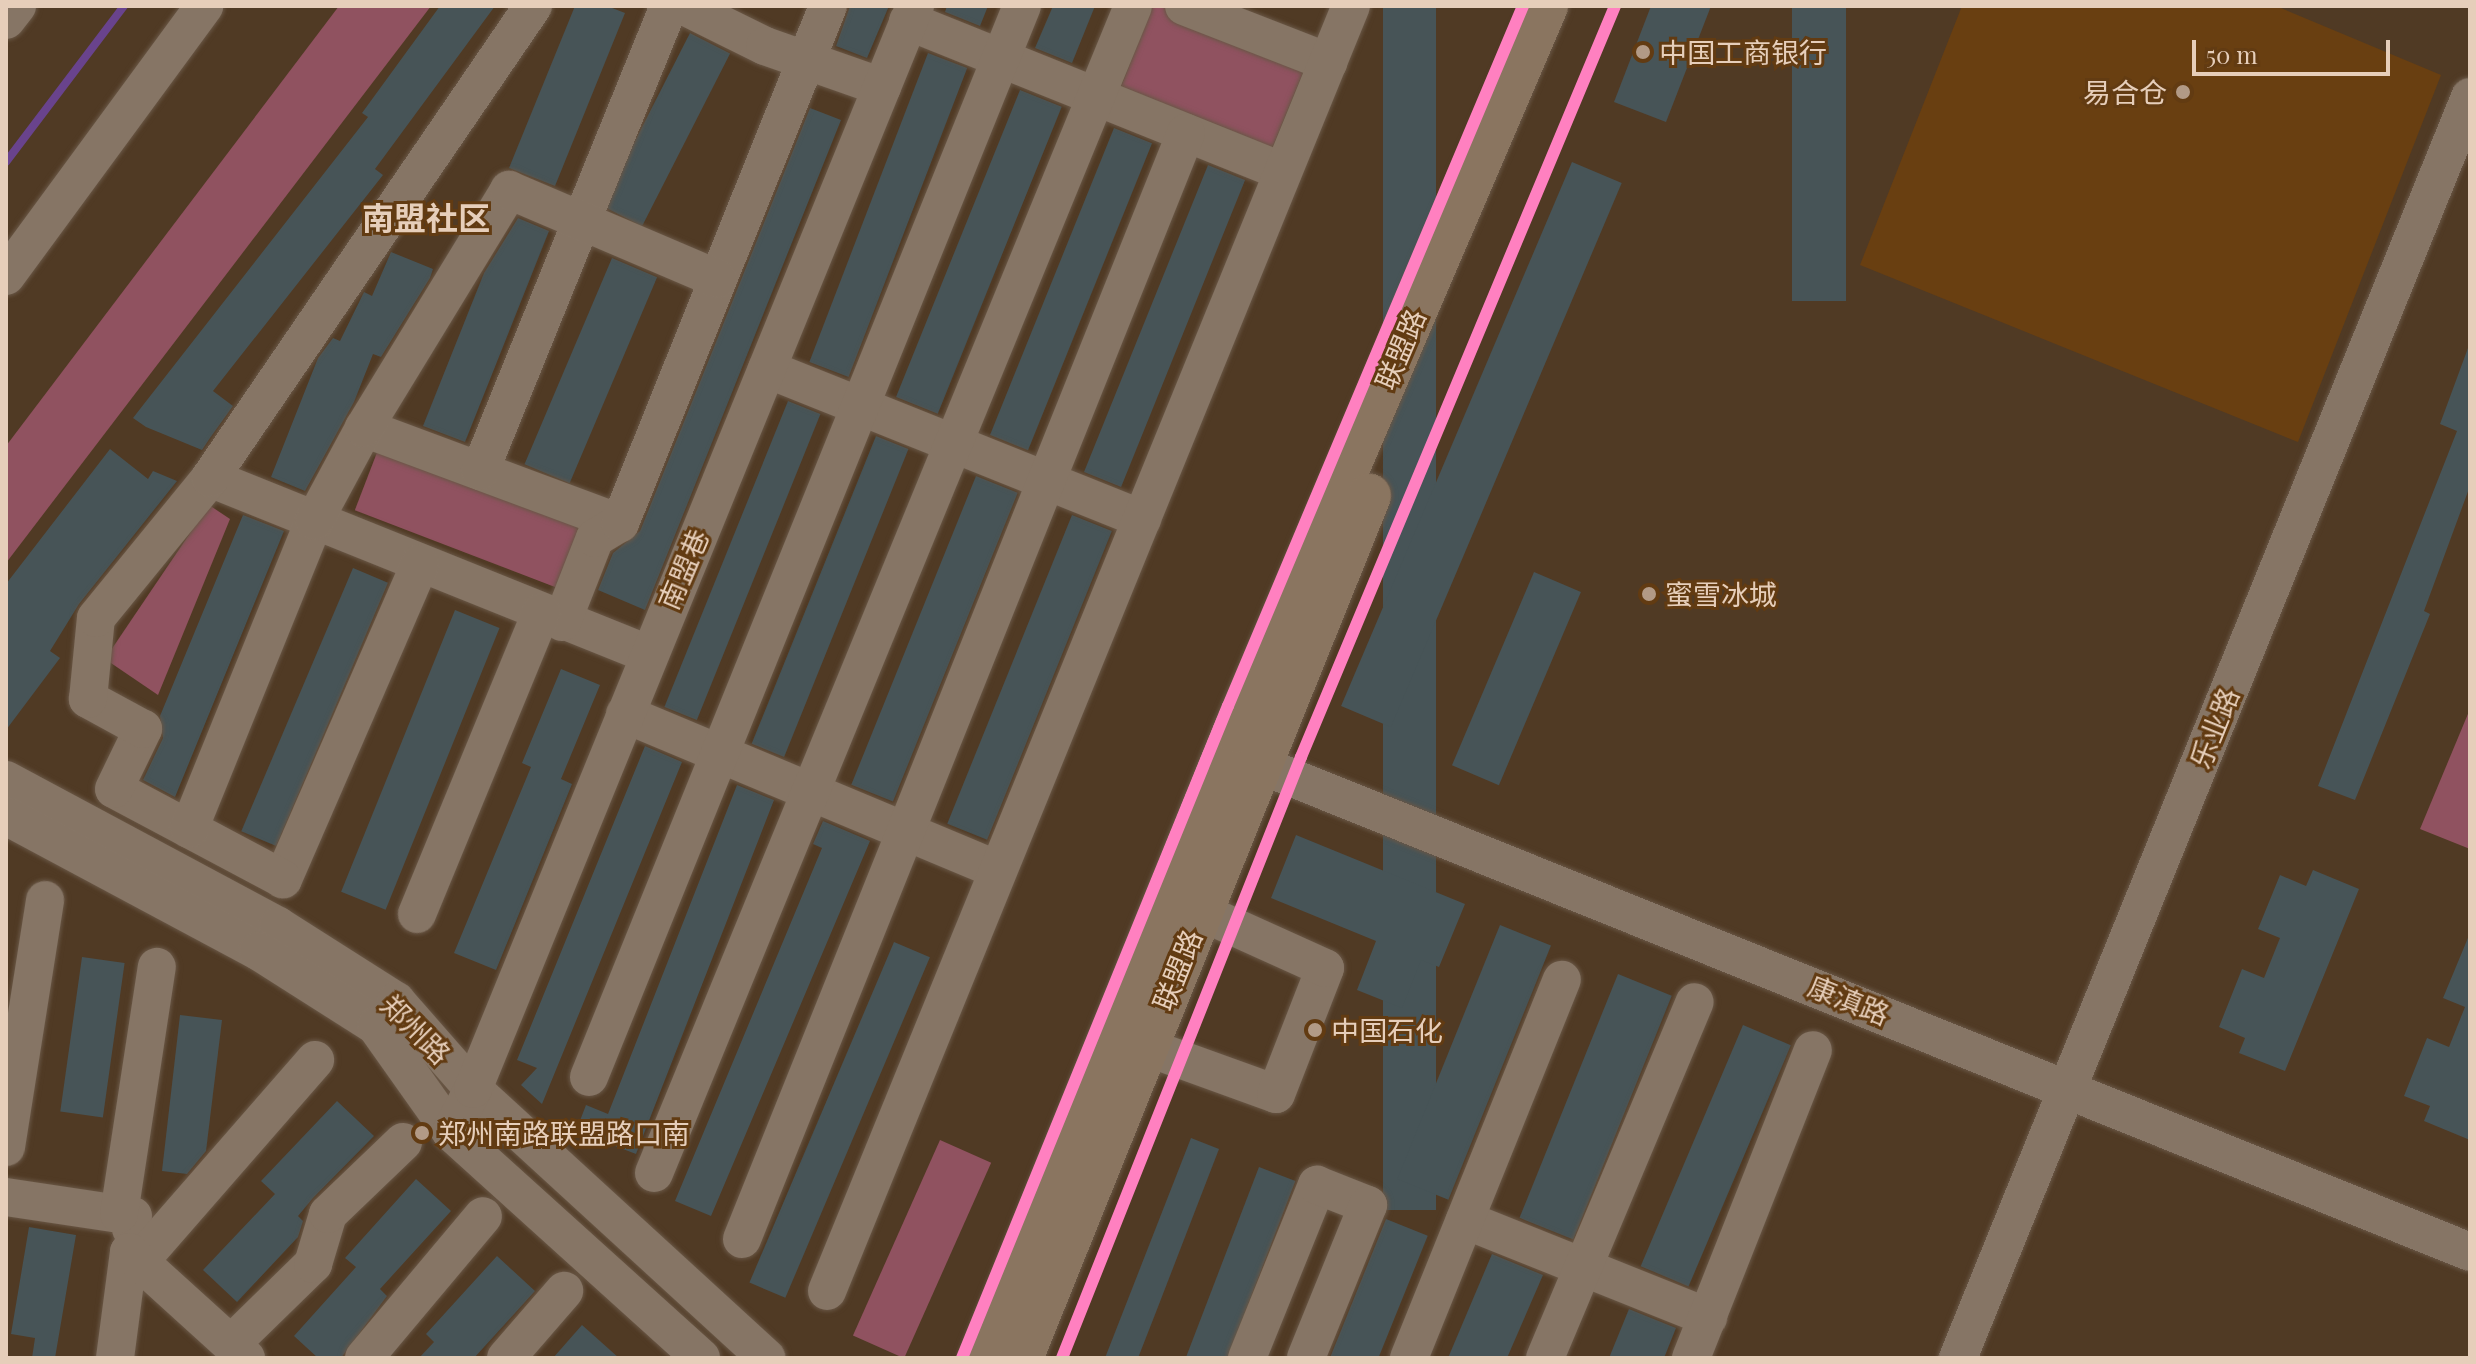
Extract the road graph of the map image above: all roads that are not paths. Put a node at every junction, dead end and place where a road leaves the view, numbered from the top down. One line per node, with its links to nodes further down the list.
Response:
1 (17, 6): 15 (street)
2 (204, 6): 26 (street)
3 (533, 6): 33 (street)
4 (669, 6): 25 (street)
5 (684, 6): 17 (street)
6 (828, 6): 17 (street)
7 (1022, 6): 16 (street)
8 (1133, 6): 21 (street)
9 (1184, 6): 14 (street)
10 (1351, 6): 18 (street)
11 (1546, 6): 42 (main road, 联盟路)
12 (1574, 6): 42 (main road, 联盟路)
13 (912, 14): 16 (street); 19 (street, 南盟巷)
14 (1234, 15): 18 (street)
15 (6, 20)
16 (1000, 60): 21 (street); 29 (street)
17 (807, 61): 19 (street); 27 (street)
18 (1328, 62): 24 (street)
19 (882, 87): 28 (street, 南盟巷)
20 (2470, 97): 60 (street, 乐业路)
21 (1096, 98): 22 (street); 31 (street)
22 (1186, 133): 24 (street); 34 (street)
23 (2470, 162): 60 (street, 乐业路)
24 (1283, 172): 35 (street)
25 (582, 221): 27 (street); 30 (street); 32 (street)
26 (6, 276)
27 (718, 279): 37 (street)
28 (767, 369): 29 (street); 40 (street, 南盟巷)
29 (860, 407): 31 (street); 43 (street)
30 (364, 428): 32 (street); 36 (street)
31 (953, 444): 34 (street); 45 (street)
32 (480, 471): 37 (street)
33 (210, 478): 36 (street); 47 (street)
34 (1047, 481): 35 (street); 48 (street)
35 (1142, 519): 49 (street)
36 (314, 521): 38 (street); 47 (street)
37 (620, 523): 39 (street)
38 (420, 564): 39 (street); 47 (street)
39 (552, 618): 40 (street); 52 (street)
40 (647, 654): 41 (street, 南盟巷)
41 (625, 714): 43 (street); 61 (street, 南盟巷)
42 (1246, 747): 51 (main road, 联盟路); 60 (street, 康滇路); 84 (main road, 联盟路)
43 (720, 751): 45 (street); 59 (street)
44 (6, 780): 61 (street, 郑州路)
45 (811, 790): 48 (street); 65 (street)
46 (6, 816): 62 (street, 郑州路)
47 (189, 829)
48 (906, 830): 49 (street); 71 (street)
49 (998, 870): 76 (street)
50 (45, 900): 64 (street)
51 (1201, 912): 56 (main road, 联盟路); 56 (street)
52 (417, 914)
53 (157, 967): 67 (street)
54 (1562, 980): 69 (street)
55 (1695, 1002): 74 (street)
56 (1146, 1047): 85 (main road, 联盟路)
57 (1813, 1050): 77 (street)
58 (315, 1060): 73 (street)
59 (589, 1077)
60 (2083, 1082): 70 (street, 康滇路); 72 (street, 康滇路); 91 (street, 乐业路); 92 (street, 乐业路)
61 (473, 1089): 62 (street, 南盟巷); 83 (street, 郑州路)
62 (451, 1132): 82 (street, 郑州路)
63 (403, 1142): 78 (street)
64 (6, 1147)
65 (654, 1173)
66 (6, 1197): 67 (street)
67 (119, 1214): 73 (street)
68 (483, 1216): 80 (street)
69 (1465, 1220): 74 (street); 88 (street)
70 (2470, 1228)
71 (742, 1239)
72 (2470, 1252)
73 (134, 1257): 78 (street); 79 (street)
74 (1583, 1267): 77 (street); 89 (street)
75 (564, 1291): 81 (street)
76 (827, 1291)
77 (1708, 1317): 90 (street)
78 (238, 1351)
79 (115, 1358)
80 (364, 1358)
81 (506, 1358)
82 (701, 1358)
83 (767, 1358)
84 (981, 1358)
85 (1021, 1358)
86 (1247, 1358): 87 (street)
87 (1306, 1358)
88 (1409, 1358)
89 (1545, 1358)
90 (1691, 1358)
91 (1958, 1358)
92 (1984, 1358)

